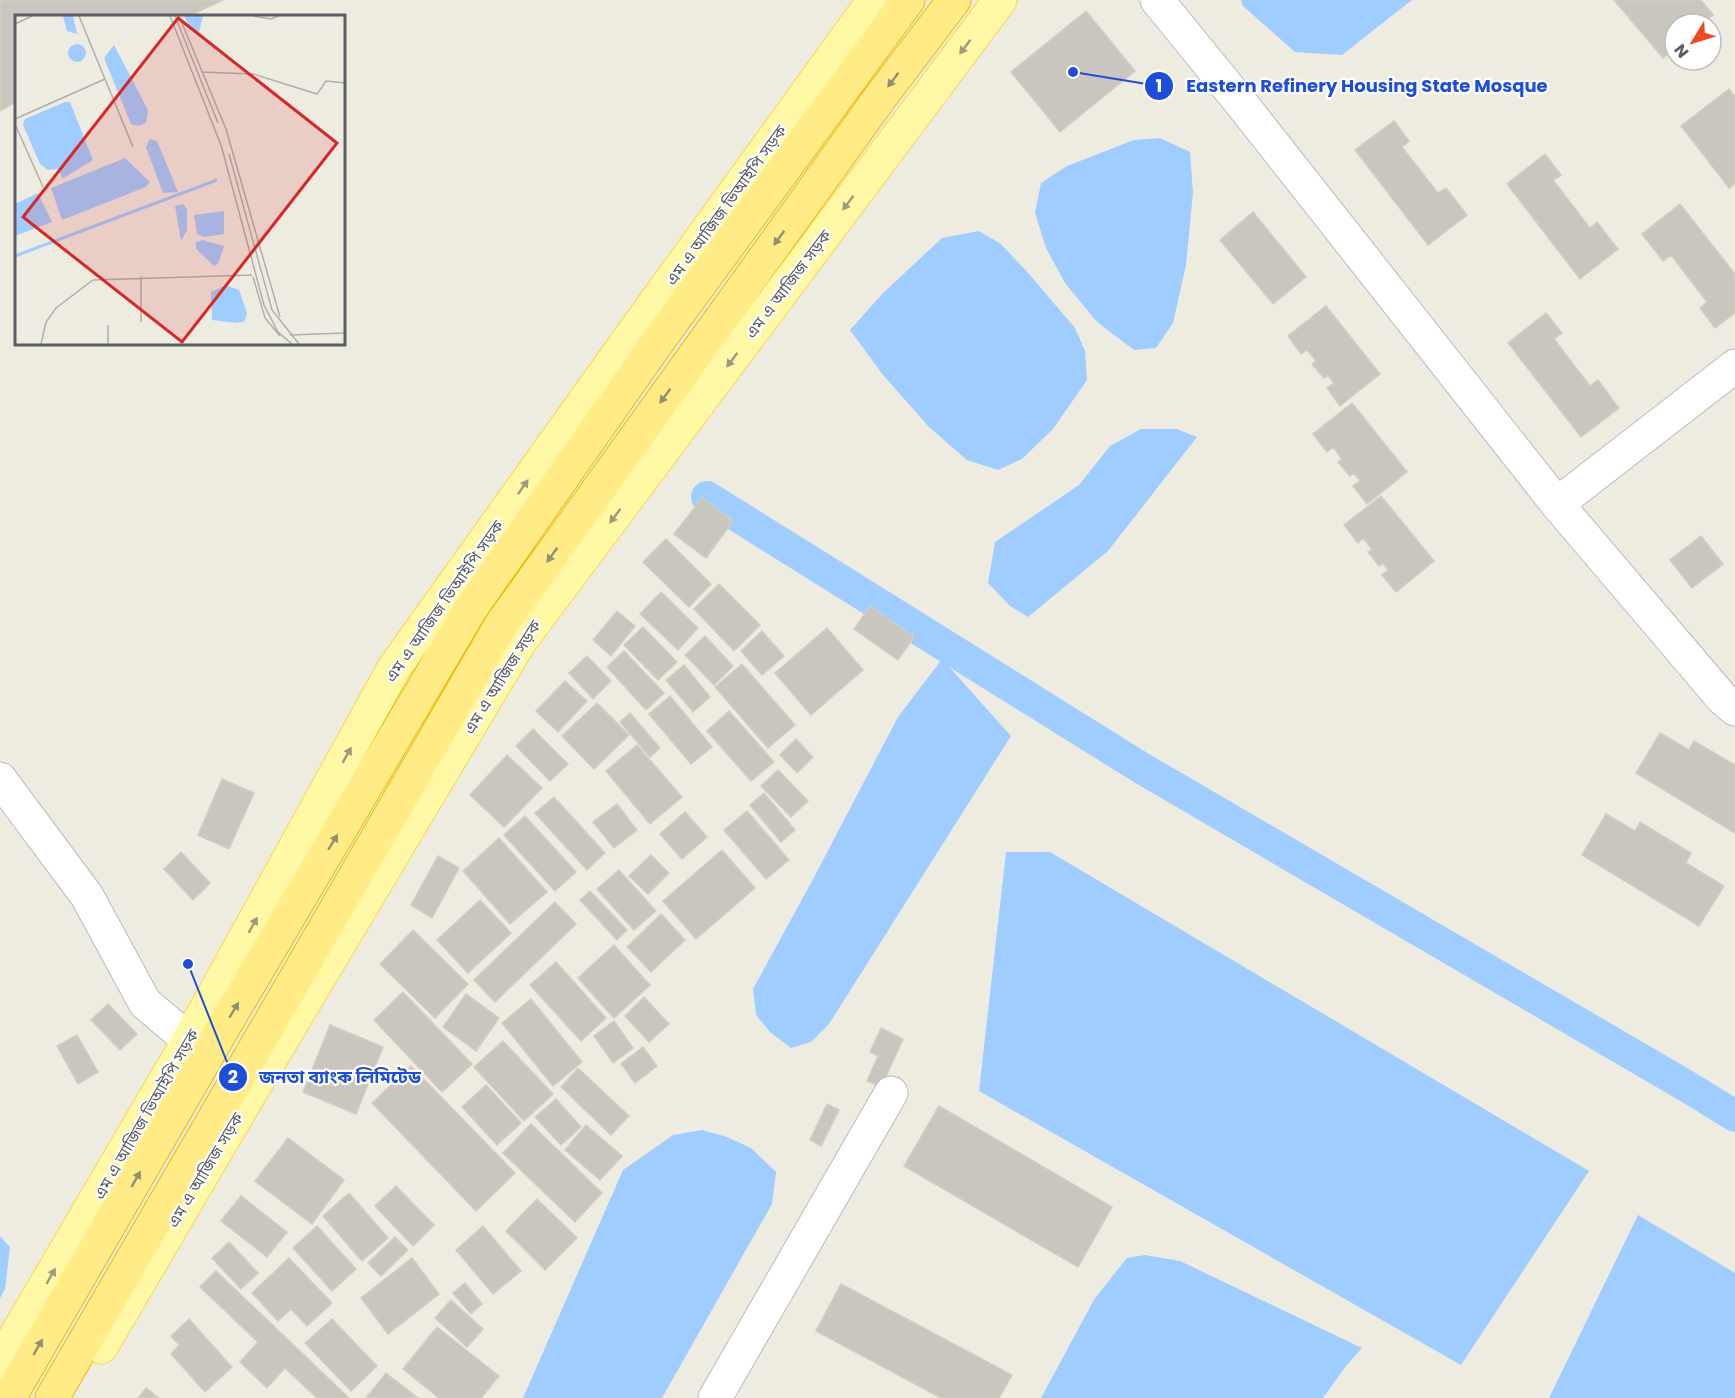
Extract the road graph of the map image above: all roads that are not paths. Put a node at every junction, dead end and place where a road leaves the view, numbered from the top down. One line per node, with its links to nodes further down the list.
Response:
1 (874, 0): 10 (main road, এম এ আজিজ ভিআইপি সড়ক, one-way to 1)
2 (908, 0): 13 (highway, one-way to 2)
3 (954, 0): 14 (highway, one-way to 14)
4 (1000, 0): 15 (main road, এম এ আজিজ সড়ক, one-way to 15)
5 (1157, 0): 7 (street)
6 (1735, 366): 7 (street)
7 (1557, 504): 8 (street)
8 (1735, 709)
9 (0, 778): 10 (street)
10 (189, 1040): 12 (main road, এম এ আজিজ ভিআইপি সড়ক, one-way to 10)
11 (891, 1093): 16 (street)
12 (0, 1363)
13 (9, 1398)
14 (52, 1398)
15 (71, 1398)
16 (715, 1398)

